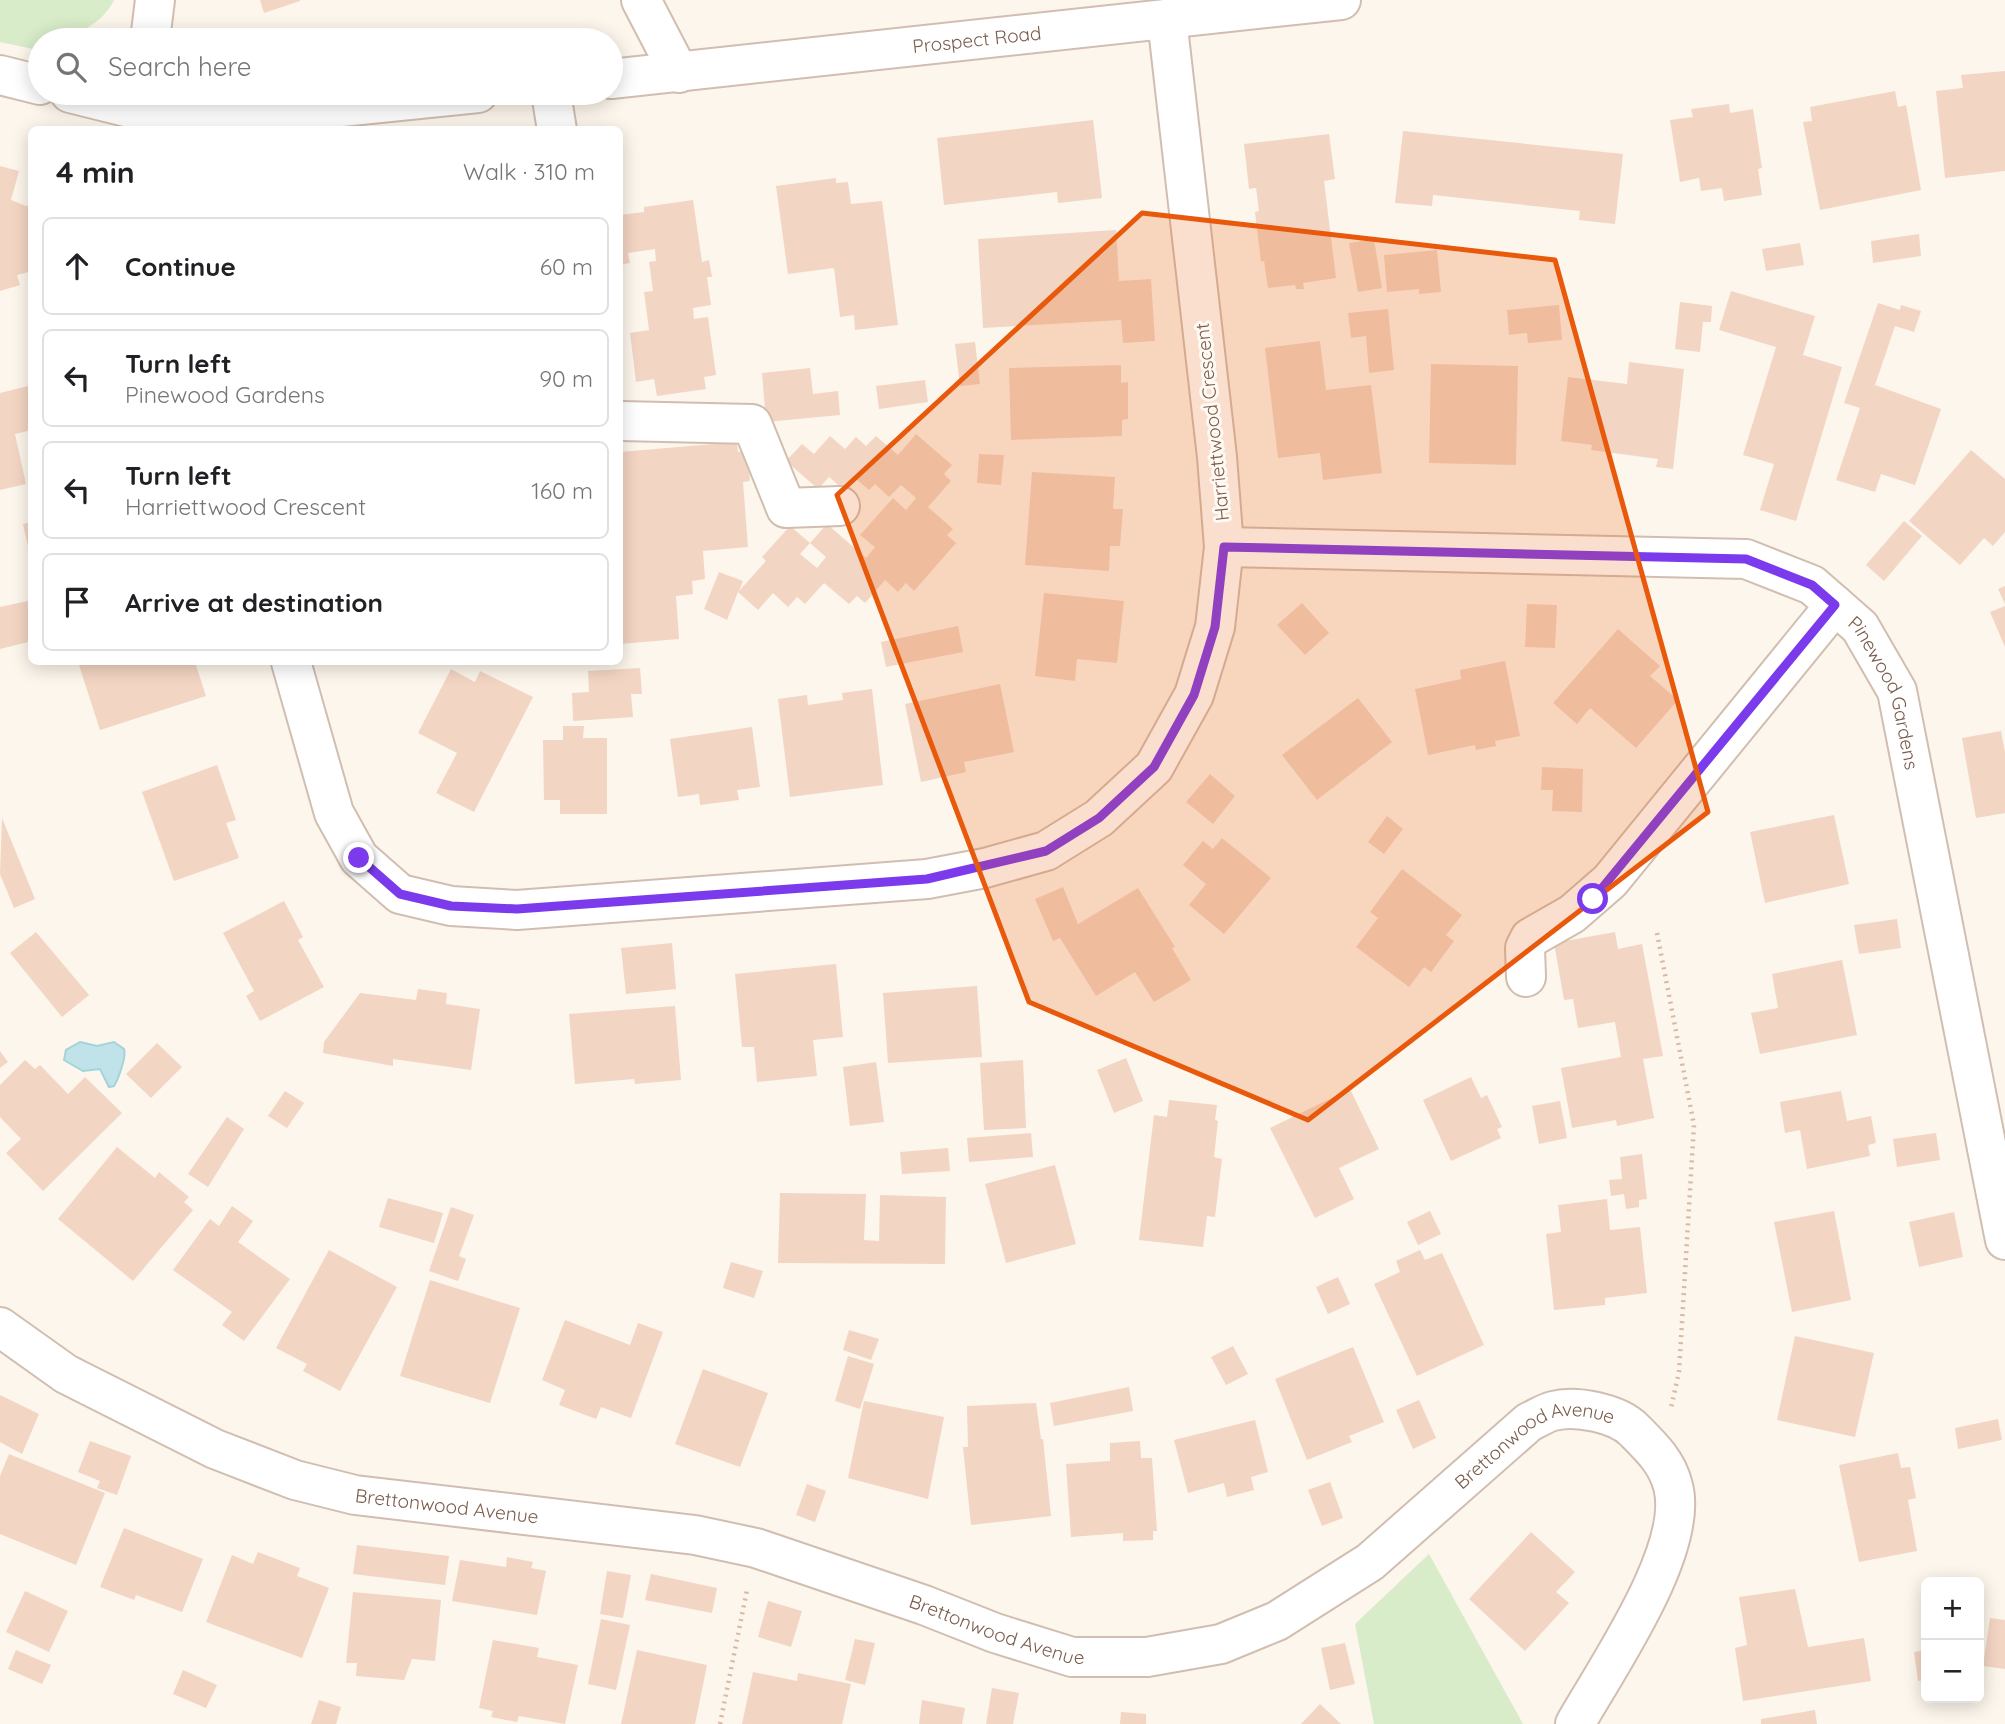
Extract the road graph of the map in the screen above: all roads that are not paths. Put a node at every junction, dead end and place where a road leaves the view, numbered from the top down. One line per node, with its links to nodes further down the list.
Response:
1 (155, 0): 6 (street)
2 (641, 0): 7 (street)
3 (1341, 0): 5 (street, Prospect Road)
4 (1073, 15): 5 (street, Prospect Road); 7 (street, Prospect Road)
5 (1167, 19): 18 (street, Harriettwood Crescent)
6 (152, 28)
7 (679, 73): 9 (street, Prospect Road)
8 (0, 75): 10 (street)
9 (623, 78)
10 (28, 82)
11 (117, 105): 14 (street)
12 (354, 105): 14 (street)
13 (553, 105): 15 (street)
14 (141, 111)
15 (556, 126)
16 (623, 421): 17 (street)
17 (840, 506)
18 (1224, 547): 19 (street, Pinewood Gardens); 20 (street, Harriettwood Crescent)
19 (1835, 605): 21 (street); 22 (street, Pinewood Gardens)
20 (292, 665)
21 (1526, 977)
22 (2005, 1240)
23 (0, 1327): 24 (street, Brettonwood Avenue)
24 (1575, 1724)

